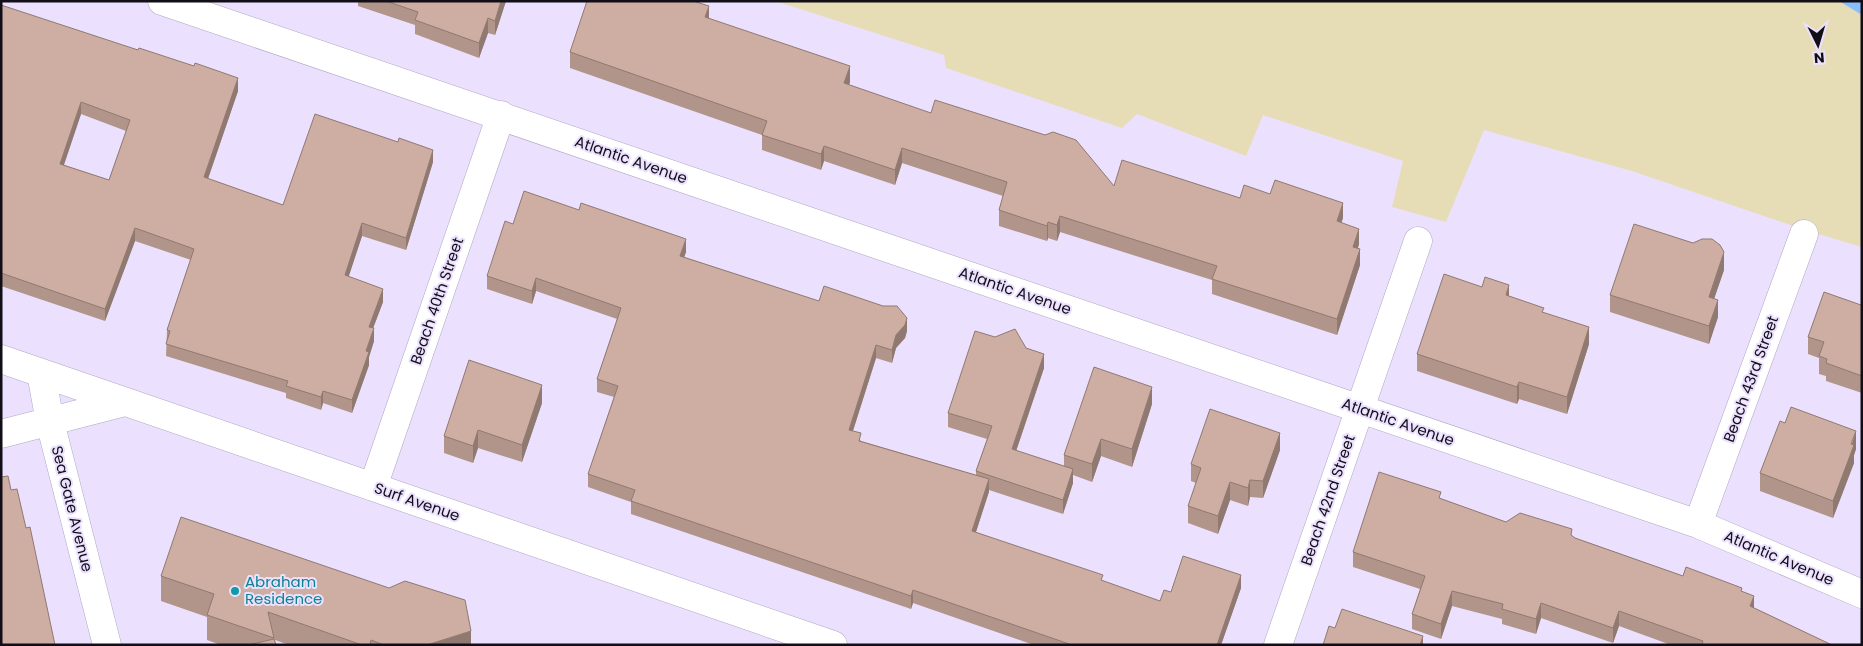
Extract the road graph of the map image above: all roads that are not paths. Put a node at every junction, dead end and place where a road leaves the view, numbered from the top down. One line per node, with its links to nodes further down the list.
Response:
1 (162, 1): 2 (street, Atlantic Avenue)
2 (501, 115): 8 (street, Atlantic Avenue); 11 (street, Beach 40th Street)
3 (1804, 234): 12 (street, Beach 43rd Street)
4 (1418, 241): 8 (street, Beach 42nd Street)
5 (1, 359): 6 (street, Surf Avenue)
6 (41, 373): 7 (street, Surf Avenue); 9 (street, Sea Gate Avenue)
7 (125, 402): 9 (street); 11 (street, Surf Avenue)
8 (1360, 409): 12 (street, Atlantic Avenue); 17 (street, Beach 42nd Street)
9 (50, 422): 10 (street); 15 (street, Sea Gate Avenue)
10 (1, 434)
11 (373, 487): 14 (street, Surf Avenue)
12 (1698, 524): 13 (street, Atlantic Avenue)
13 (1862, 594)
14 (823, 641): 16 (street)
15 (107, 645)
16 (781, 645)
17 (1278, 645)

